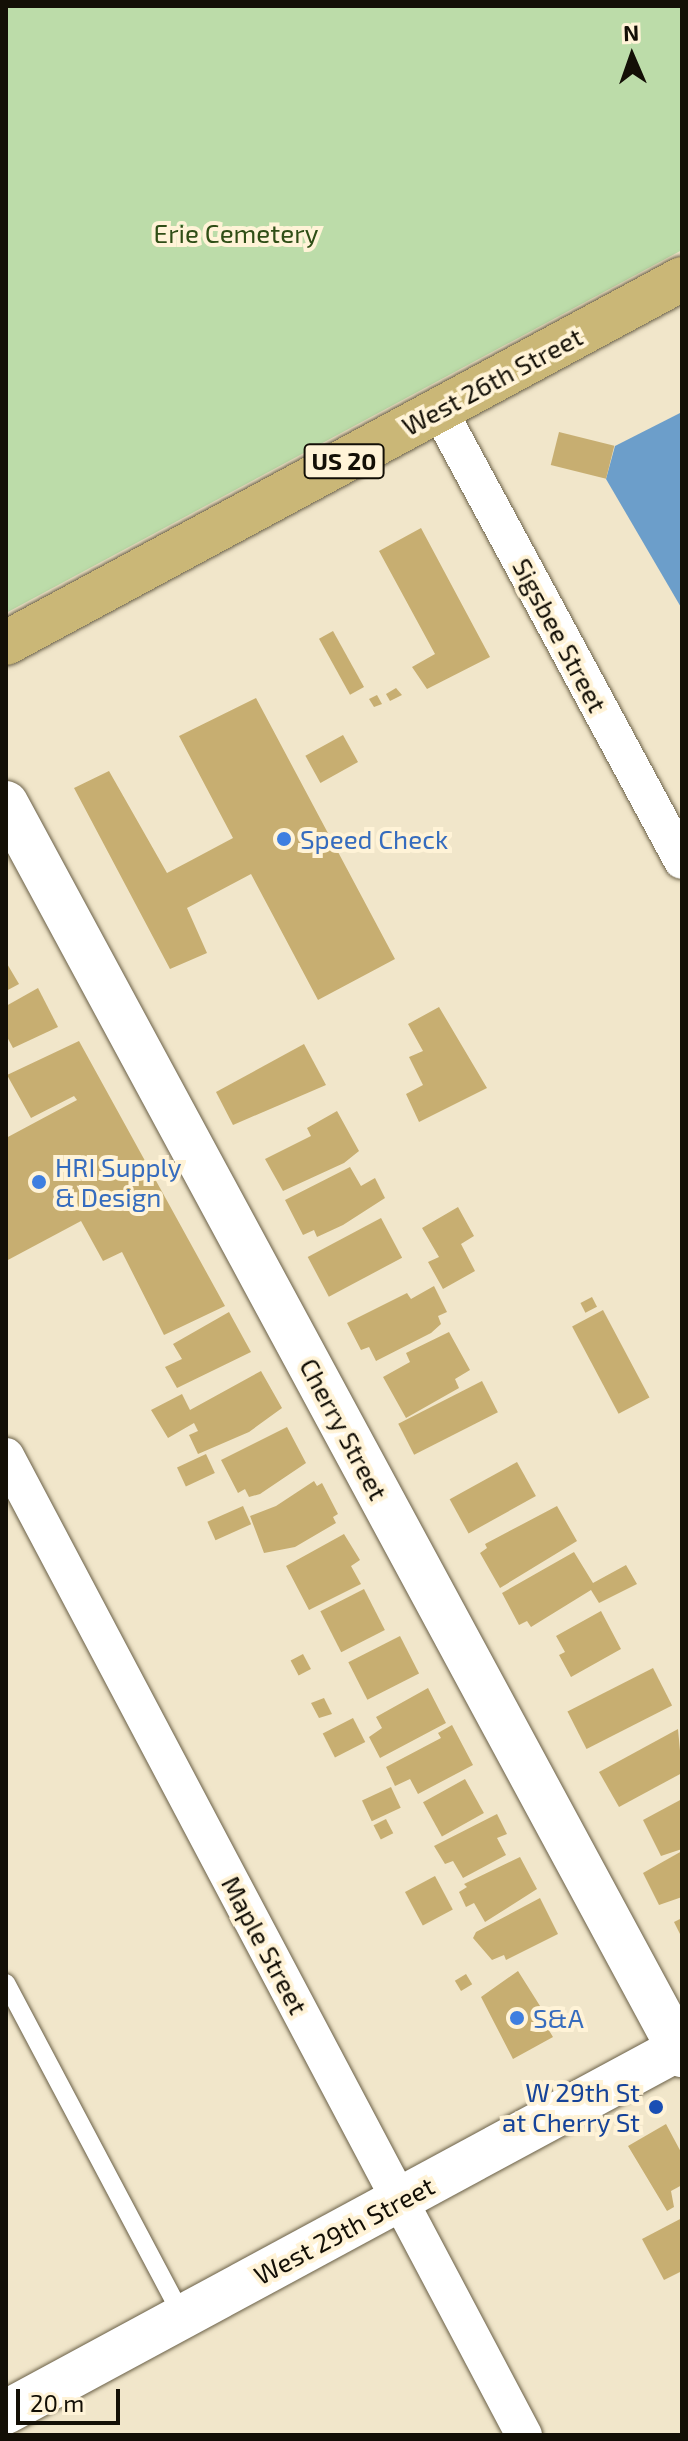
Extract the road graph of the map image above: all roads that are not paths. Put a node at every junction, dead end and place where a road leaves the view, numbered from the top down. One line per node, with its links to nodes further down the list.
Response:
1 (682, 279): 2 (main road, West 26th Street / US 20)
2 (439, 410): 3 (main road, West 26th Street / US 20); 5 (street, Sigsbee Street)
3 (6, 643)
4 (6, 803): 8 (street, Cherry Street)
5 (682, 861)
6 (6, 1456): 9 (street, Maple Street)
7 (6, 1983): 10 (lane)
8 (681, 2050): 9 (street, West 29th Street)
9 (400, 2200): 10 (street, West 29th Street); 12 (street, Maple Street)
10 (183, 2317): 11 (street, West 29th Street)
11 (6, 2412)
12 (524, 2435)

